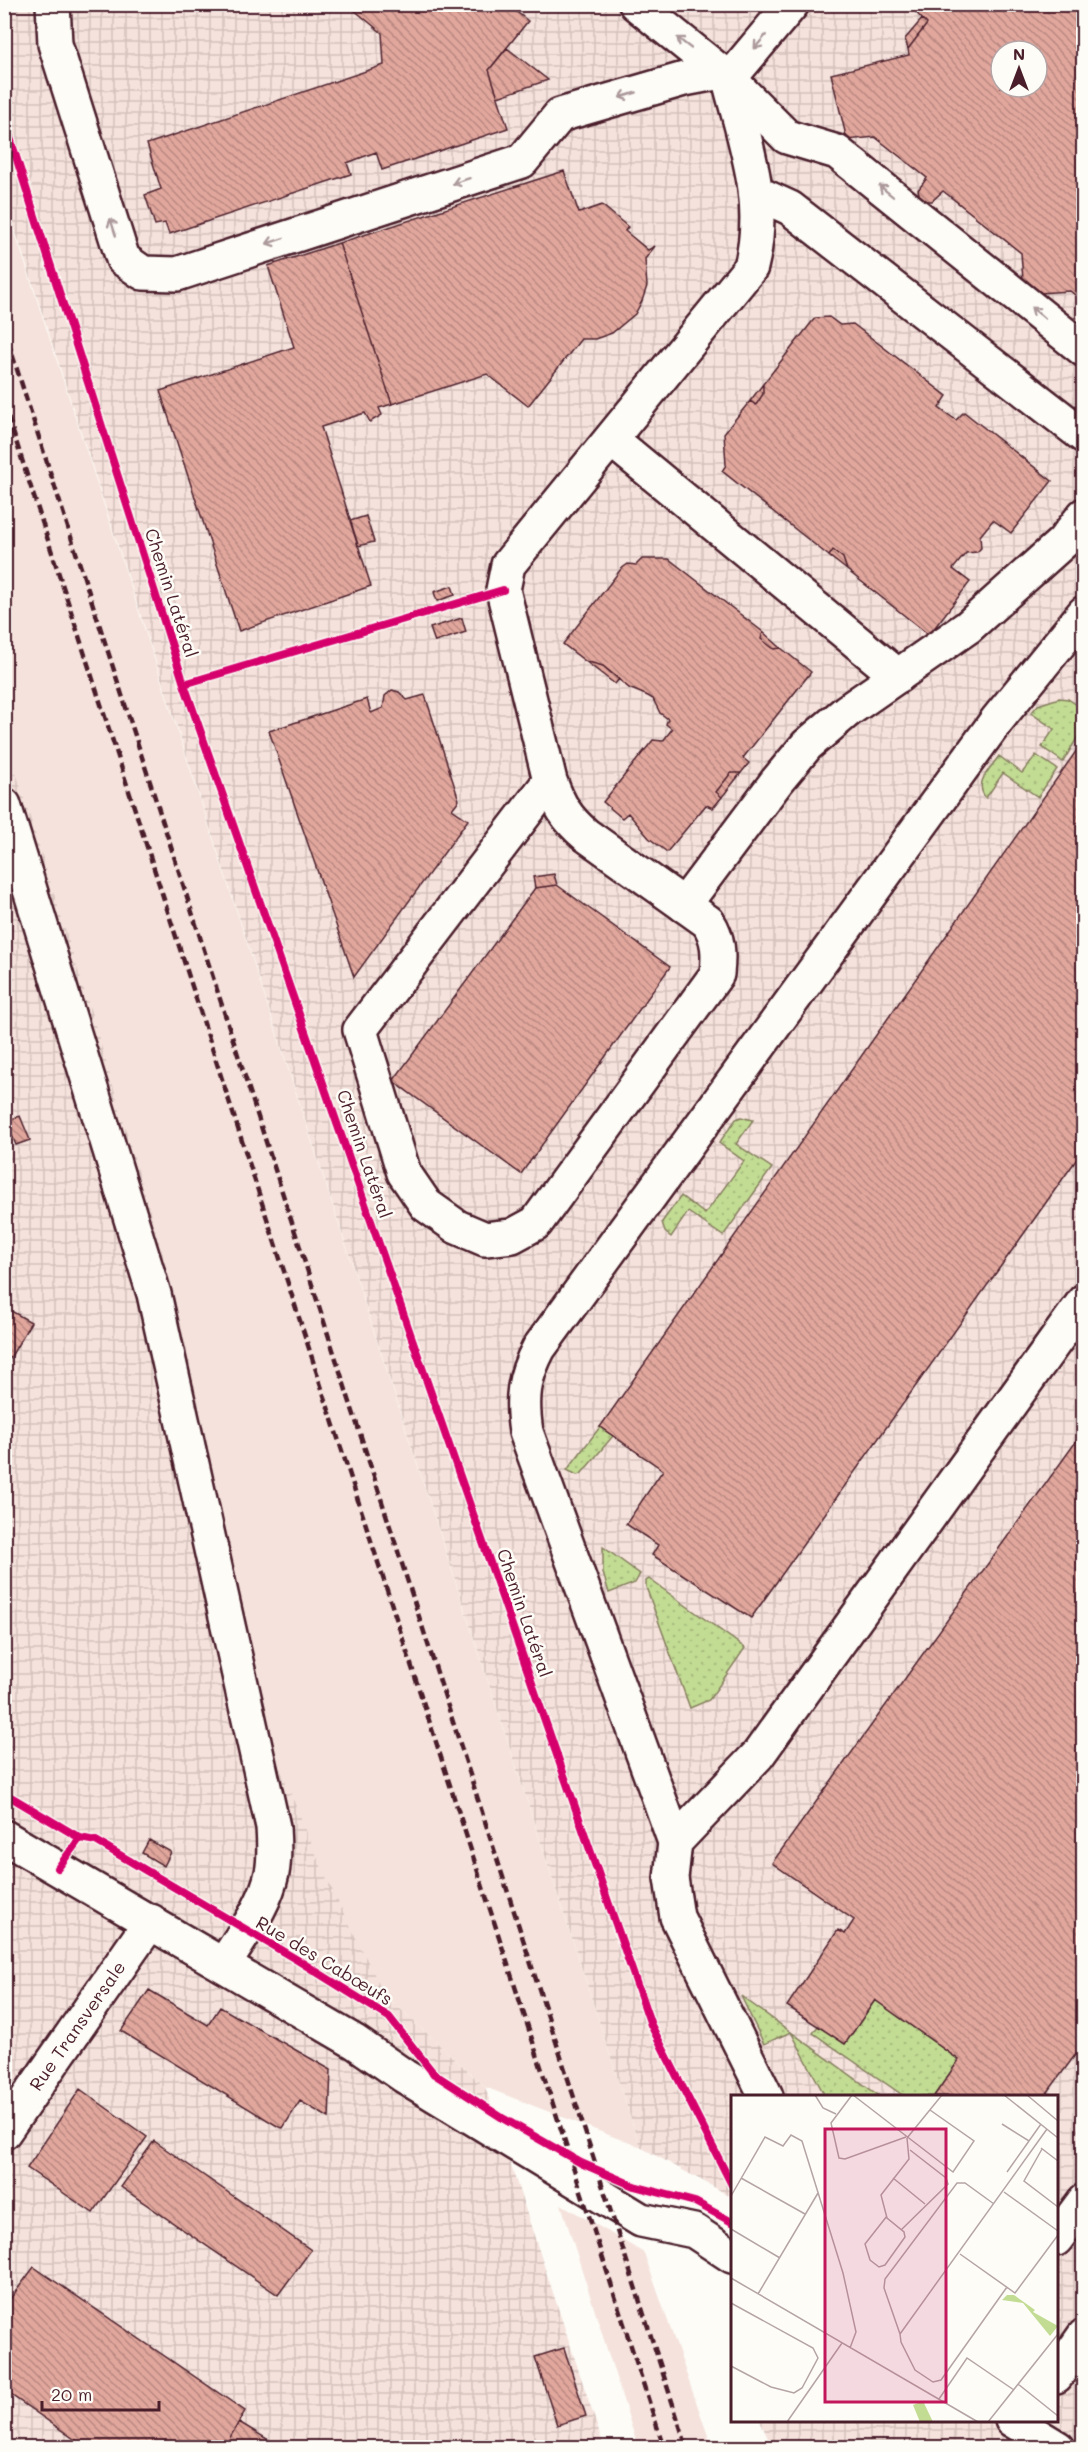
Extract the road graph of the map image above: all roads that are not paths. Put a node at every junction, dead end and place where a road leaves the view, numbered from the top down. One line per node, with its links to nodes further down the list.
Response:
1 (53, 4): 4 (street, one-way to 1)
2 (636, 4): 4 (street, one-way to 2)
3 (792, 4): 4 (street, one-way to 4)
4 (725, 76): 5 (street); 6 (street, one-way to 4)
5 (757, 193): 7 (street); 8 (street)
6 (1083, 350)
7 (1083, 436)
8 (612, 440): 11 (street); 12 (street)
9 (1083, 515): 11 (street)
10 (1083, 613): 17 (street)
11 (898, 676): 14 (street)
12 (550, 780): 14 (street); 14 (street)
13 (4, 805): 19 (street)
14 (684, 905)
15 (1083, 1300): 17 (street)
16 (4, 1837): 18 (street)
17 (675, 1842): 20 (street)
18 (151, 1921): 19 (street); 21 (street, Rue Transversale)
19 (224, 1965): 24 (street)
20 (765, 2095)
21 (4, 2132)
22 (1083, 2201): 23 (street)
23 (1058, 2236)
24 (731, 2255)
25 (1083, 2336): 26 (street)
26 (1058, 2373)
27 (1019, 2422): 28 (street)
28 (1058, 2448)

